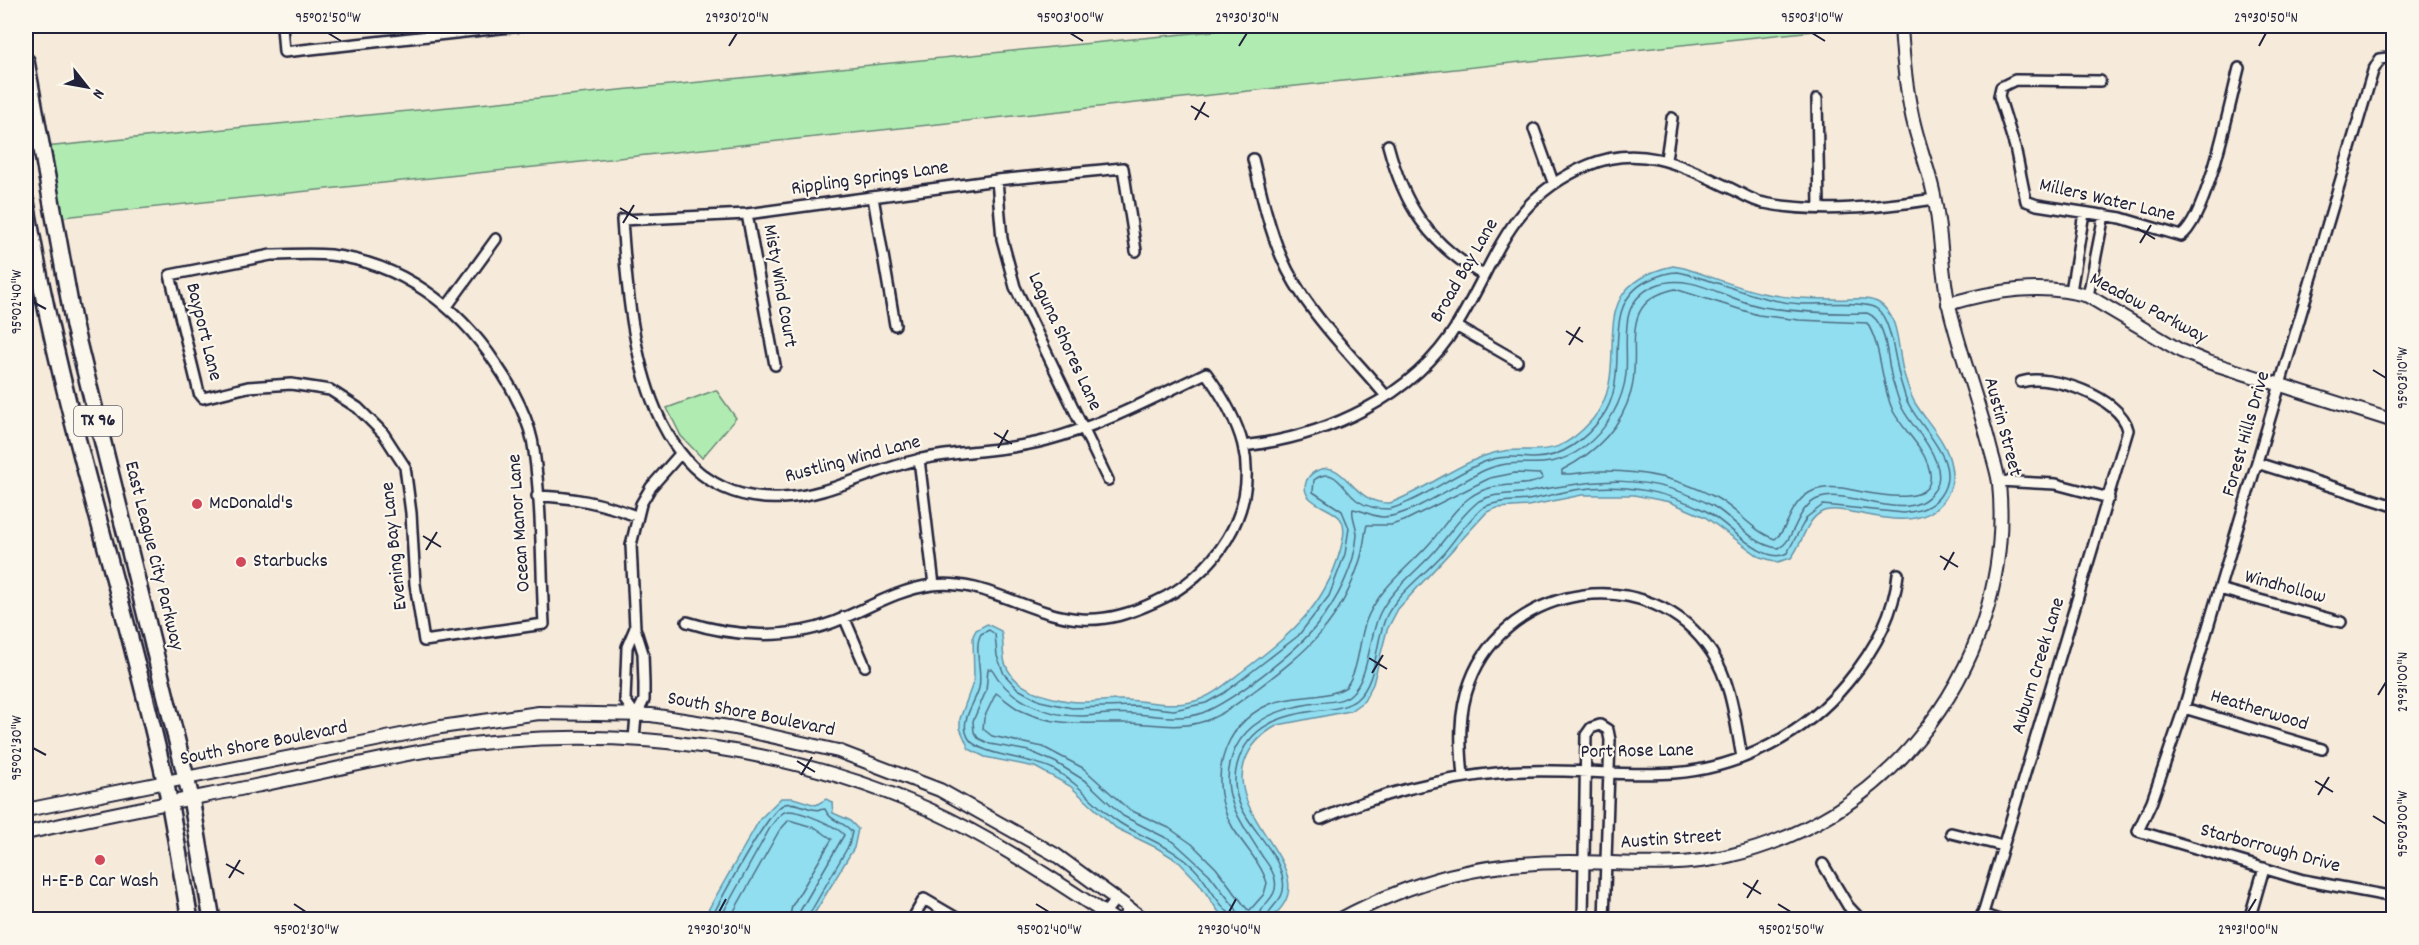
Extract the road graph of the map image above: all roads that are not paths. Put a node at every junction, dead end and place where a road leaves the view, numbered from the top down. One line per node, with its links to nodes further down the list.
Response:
1 (282, 26): 2 (street)
2 (520, 26)
3 (1901, 26): 17 (street, Austin Street)
4 (2394, 57): 37 (street, Forest Hills Drive)
5 (26, 61): 71 (main road, East League City Parkway / TX 96)
6 (2239, 68): 22 (street, Millers Water Lane)
7 (2100, 81): 20 (street, Millers Water Lane)
8 (1817, 99): 19 (street)
9 (1672, 118): 13 (street)
10 (1534, 129): 15 (street)
11 (1388, 145): 27 (street)
12 (1253, 159): 38 (street)
13 (1666, 159): 15 (street, Broad Bay Lane); 19 (street, Broad Bay Lane)
14 (997, 180): 16 (street, Rippling Springs Lane); 25 (street, Rippling Springs Lane); 41 (street, Laguna Shores Lane)
15 (1553, 182): 27 (street, Broad Bay Lane)
16 (873, 197): 21 (street, Rippling Springs Lane); 32 (street)
17 (1935, 198): 19 (street, Broad Bay Lane); 30 (street, Austin Street)
18 (26, 202): 72 (main road, TX 96)
19 (1820, 208)
20 (2085, 213): 22 (street, Millers Water Lane); 28 (street)
21 (747, 214): 23 (street, Rippling Springs Lane); 35 (street, Misty Wind Court)
22 (2104, 215): 29 (street)
23 (622, 220): 43 (street, Rustling Wind Lane)
24 (496, 239): 31 (street)
25 (1136, 251)
26 (170, 274): 31 (street, Ocean Manor Lane); 39 (street, Bayport Lane)
27 (1483, 275): 33 (street, Broad Bay Lane)
28 (2072, 291): 29 (street, Meadow Parkway); 30 (street, Meadow Parkway)
29 (2088, 296): 37 (street, Meadow Parkway)
30 (1948, 304): 47 (street, Austin Street)
31 (448, 305): 48 (street, Ocean Manor Lane)
32 (895, 325)
33 (1456, 326): 34 (street); 38 (street, Broad Bay Lane)
34 (1517, 361)
35 (775, 365)
36 (2021, 382): 49 (street, Auburn Creek Lane)
37 (2280, 385): 40 (street, Meadow Parkway); 45 (street, Forest Hills Drive)
38 (1386, 396): 42 (street, Broad Bay Lane)
39 (203, 398): 58 (street, Evening Bay Lane)
40 (2394, 421)
41 (1085, 428): 42 (street, Rustling Wind Lane); 44 (street, Rustling Wind Lane); 46 (street, Laguna Shores Lane)
42 (1243, 446): 53 (street)
43 (680, 454): 44 (street, Rustling Wind Lane); 51 (street)
44 (919, 459): 53 (street)
45 (2257, 463): 50 (street); 54 (street, Forest Hills Drive)
46 (1108, 480)
47 (1998, 481): 49 (street); 82 (street, Austin Street)
48 (537, 496): 51 (street); 58 (street, Ocean Manor Lane)
49 (2109, 498): 80 (street, Auburn Creek Lane)
50 (2394, 506)
51 (636, 516): 59 (street)
52 (1898, 574): 66 (street, Port Rose Lane)
53 (934, 585): 55 (street)
54 (2219, 589): 57 (street, Windhollow); 61 (street, Forest Hills Drive)
55 (844, 617): 56 (street); 60 (street)
56 (687, 622)
57 (2342, 622)
58 (544, 624)
59 (635, 628): 62 (street); 62 (street)
60 (865, 666)
61 (2184, 708): 65 (street, Heatherwood); 77 (street, Forest Hills Drive)
62 (636, 716): 63 (street); 64 (street, South Shore Boulevard); 86 (street, South Shore Boulevard)
63 (634, 739): 67 (street, South Shore Boulevard); 88 (street, South Shore Boulevard)
64 (358, 746): 67 (street); 71 (street, South Shore Boulevard)
65 (2322, 749)
66 (1742, 757): 69 (street, Port Rose Lane); 70 (street)
67 (361, 764): 73 (street, South Shore Boulevard)
68 (1586, 772): 69 (street, Port Rose Lane); 69 (street); 70 (street, Port Rose Lane); 81 (street)
69 (1608, 772): 82 (street)
70 (1463, 777): 76 (street, Port Rose Lane)
71 (186, 778): 72 (street, South Shore Boulevard); 73 (main road, East League City Parkway / TX 96)
72 (165, 783): 74 (main road, TX 96); 75 (street, South Shore Boulevard)
73 (191, 798): 74 (street, South Shore Boulevard); 91 (main road, East League City Parkway / TX 96)
74 (169, 803): 78 (street, South Shore Boulevard); 90 (main road, TX 96)
75 (26, 810)
76 (1322, 819)
77 (2138, 831): 84 (street, Starborrough Drive)
78 (26, 833)
79 (1951, 833): 80 (street)
80 (2003, 846): 89 (street, Auburn Creek Lane)
81 (1584, 863): 82 (street, Austin Street); 96 (street, Austin Street); 97 (street)
82 (1604, 864): 98 (street)
83 (1823, 864): 99 (street)
84 (2264, 868): 85 (street, Starborrough Drive); 101 (street)
85 (2394, 897)
86 (1116, 899): 87 (street, South Shore Boulevard); 88 (street)
87 (1130, 909): 94 (street); 95 (street, South Shore Boulevard)
88 (1106, 917)
89 (1982, 917): 100 (street)
90 (190, 920)
91 (212, 920)
92 (912, 920): 93 (street)
93 (960, 920)
94 (1121, 920)
95 (1144, 920)
96 (1339, 920)
97 (1583, 920)
98 (1604, 920)
99 (1861, 920)
100 (2000, 920)
101 (2249, 920)

